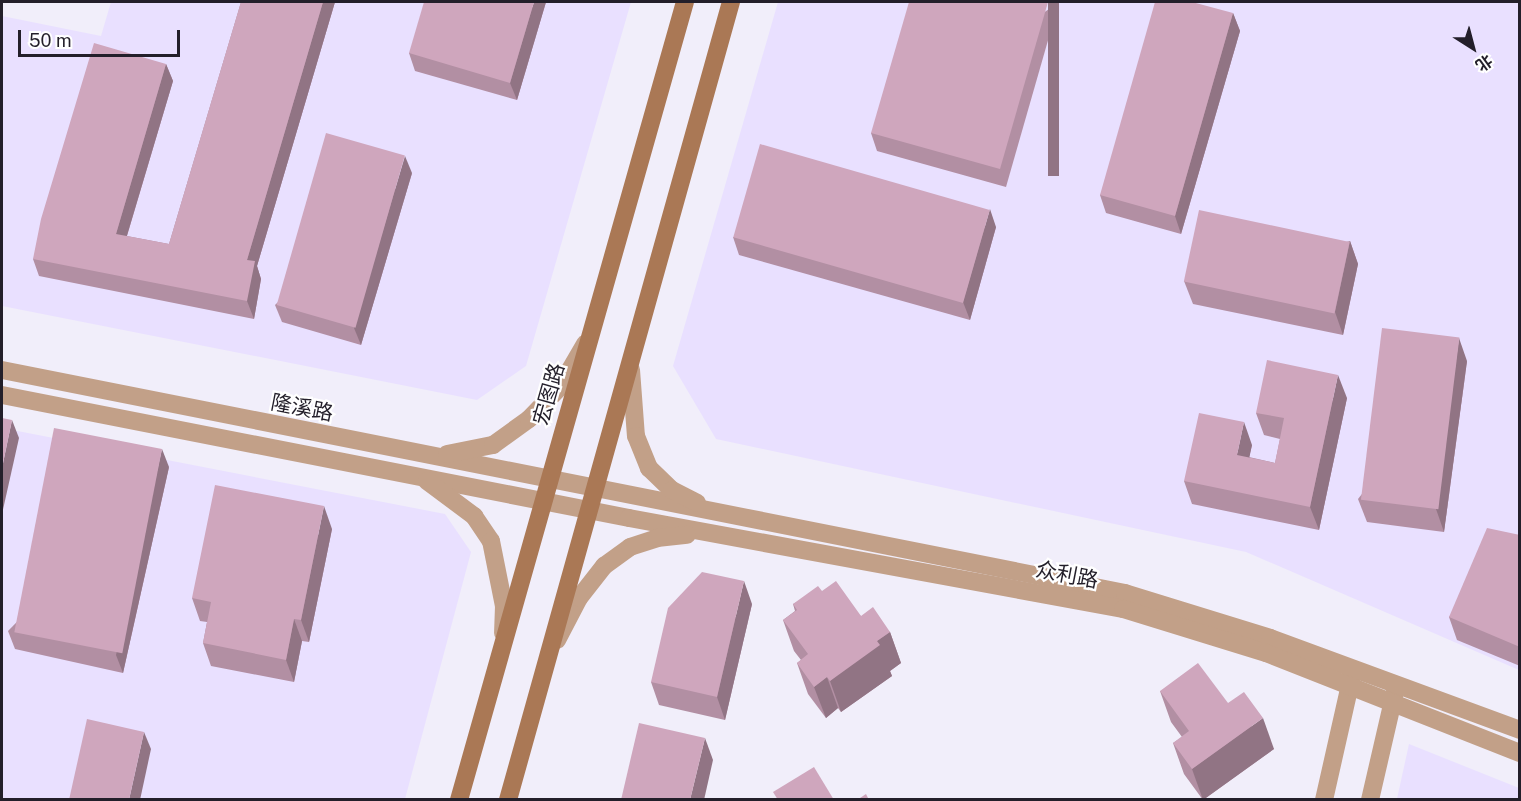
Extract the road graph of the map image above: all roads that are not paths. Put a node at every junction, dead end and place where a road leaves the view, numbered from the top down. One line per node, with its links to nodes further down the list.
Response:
1 (685, 2): 3 (main road, 宏图路)
2 (731, 2): 4 (main road)
3 (588, 340): 7 (street); 9 (main road, 宏图路)
4 (632, 351): 10 (main road); 13 (street)
5 (2, 370): 7 (street, 隆溪路)
6 (2, 395): 8 (street)
7 (424, 455): 9 (street, 隆溪路)
8 (420, 477): 11 (street); 15 (street)
9 (548, 480): 10 (street, 隆溪路); 11 (main road, 宏图路)
10 (593, 488): 12 (main road); 13 (street, 众利路)
11 (543, 500): 12 (street); 15 (main road, 宏图路)
12 (587, 509): 14 (street, 众利路); 16 (main road)
13 (718, 513): 17 (street, 众利路)
14 (708, 532): 16 (street); 17 (street, 众利路)
15 (503, 642): 22 (main road, 宏图路)
16 (546, 660): 23 (main road)
17 (1352, 678): 18 (street, 众利路); 19 (street, 众利路); 24 (street)
18 (1397, 685): 19 (street); 20 (street, 众利路)
19 (1392, 704): 21 (street, 众利路); 25 (street)
20 (1520, 730)
21 (1520, 753)
22 (459, 800)
23 (508, 800)
24 (1324, 800)
25 (1370, 800)

